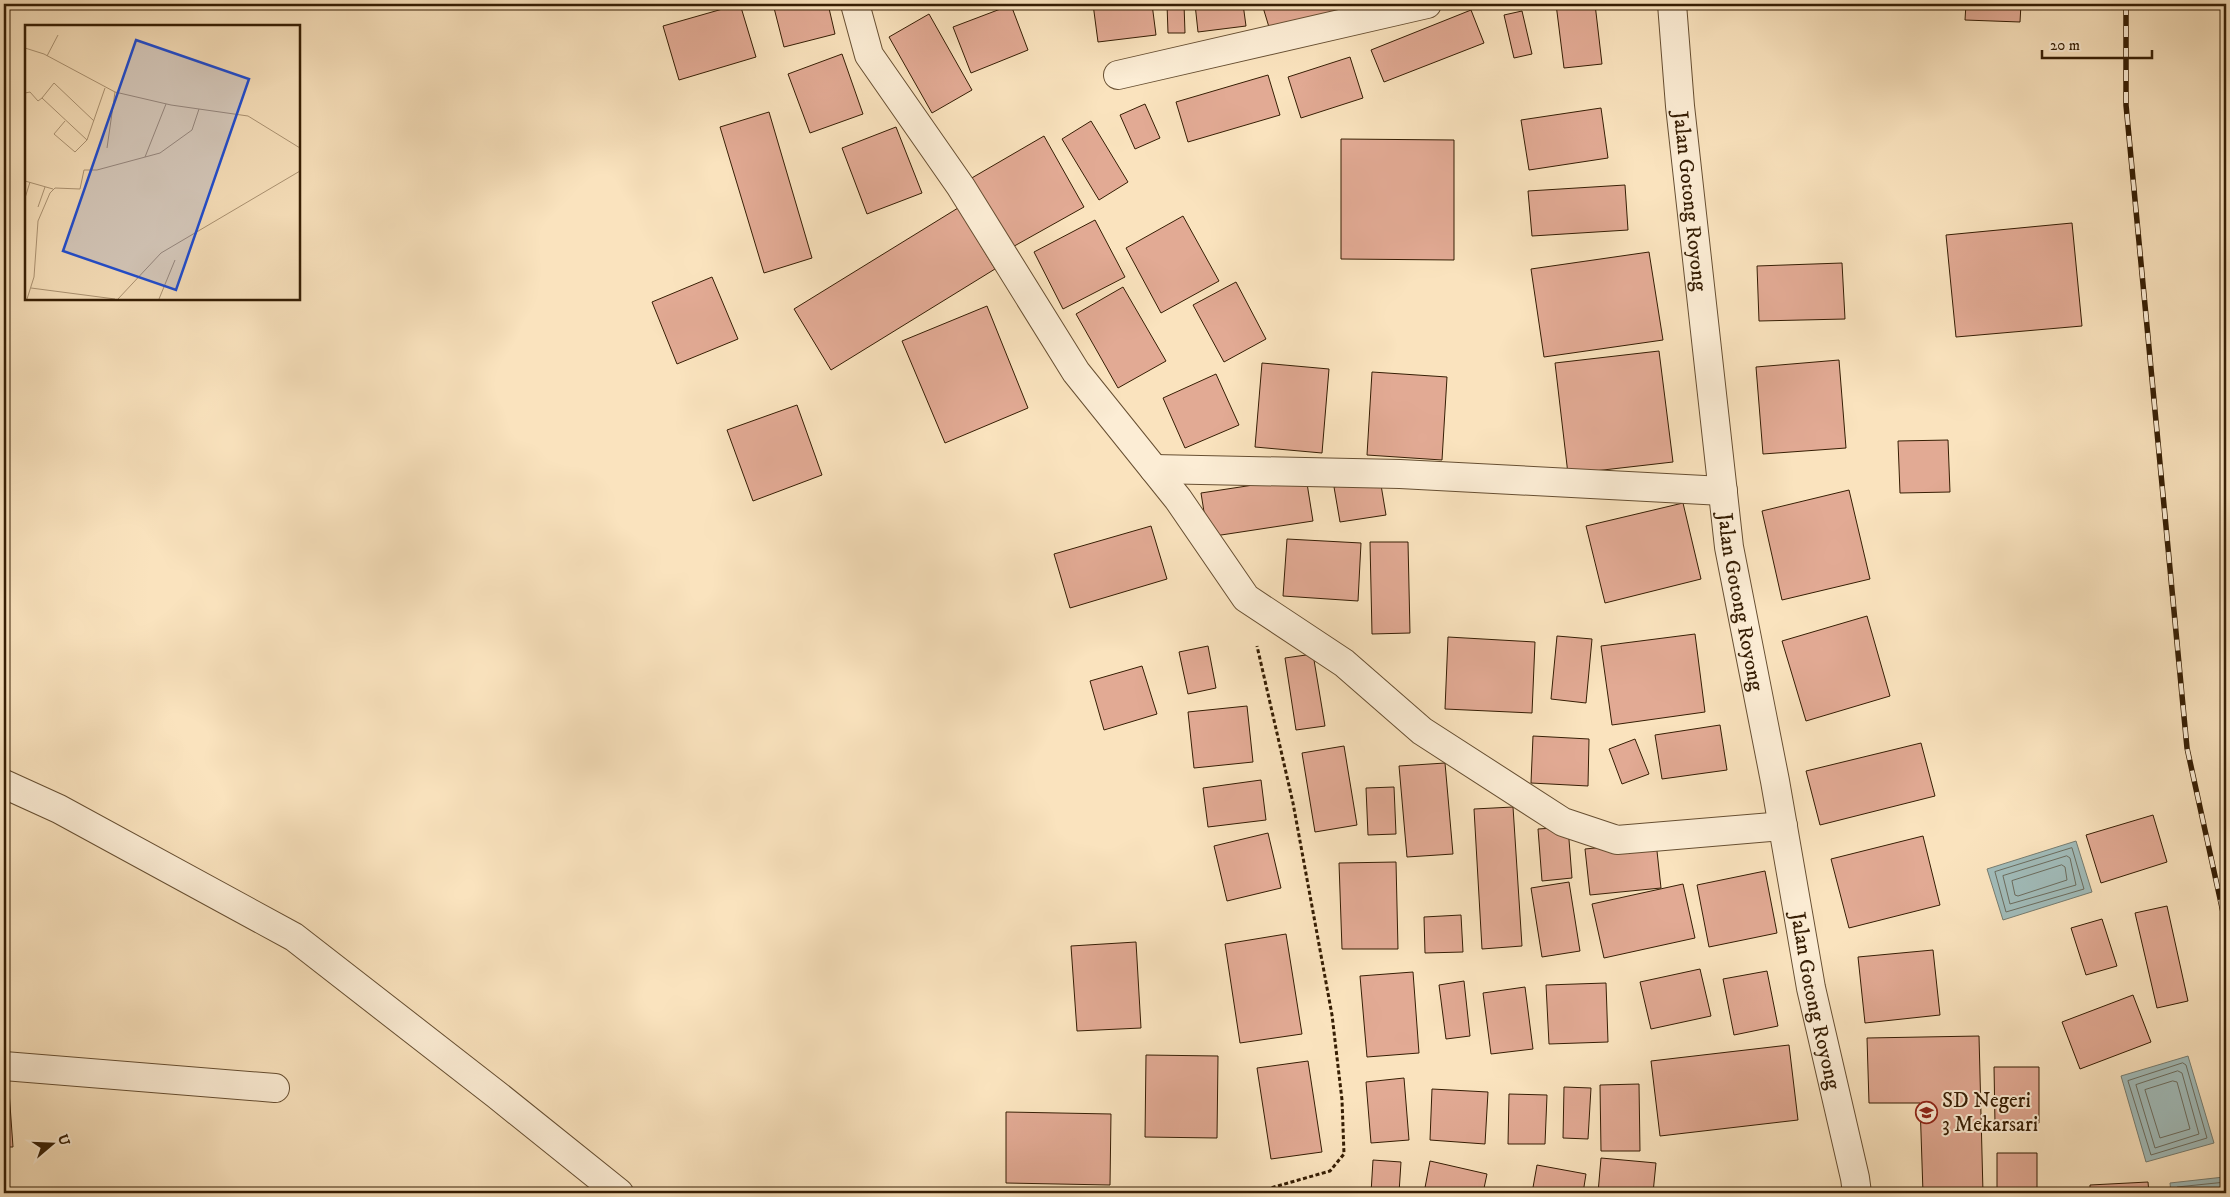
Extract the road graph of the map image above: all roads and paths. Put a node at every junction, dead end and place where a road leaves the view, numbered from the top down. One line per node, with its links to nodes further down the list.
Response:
1 (855, 4): 5 (street)
2 (1427, 4): 4 (street)
3 (1672, 4): 6 (street, Jalan Gotong Royong)
4 (1118, 75)
5 (1154, 469): 6 (street); 7 (street)
6 (1722, 491): 9 (street, Jalan Gotong Royong)
7 (1246, 598): 9 (street); 13 (path)
8 (4, 784): 12 (street)
9 (1783, 826): 14 (street, Jalan Gotong Royong)
10 (4, 1066): 11 (street)
11 (275, 1088)
12 (619, 1193)
13 (1253, 1193)
14 (1857, 1193)

